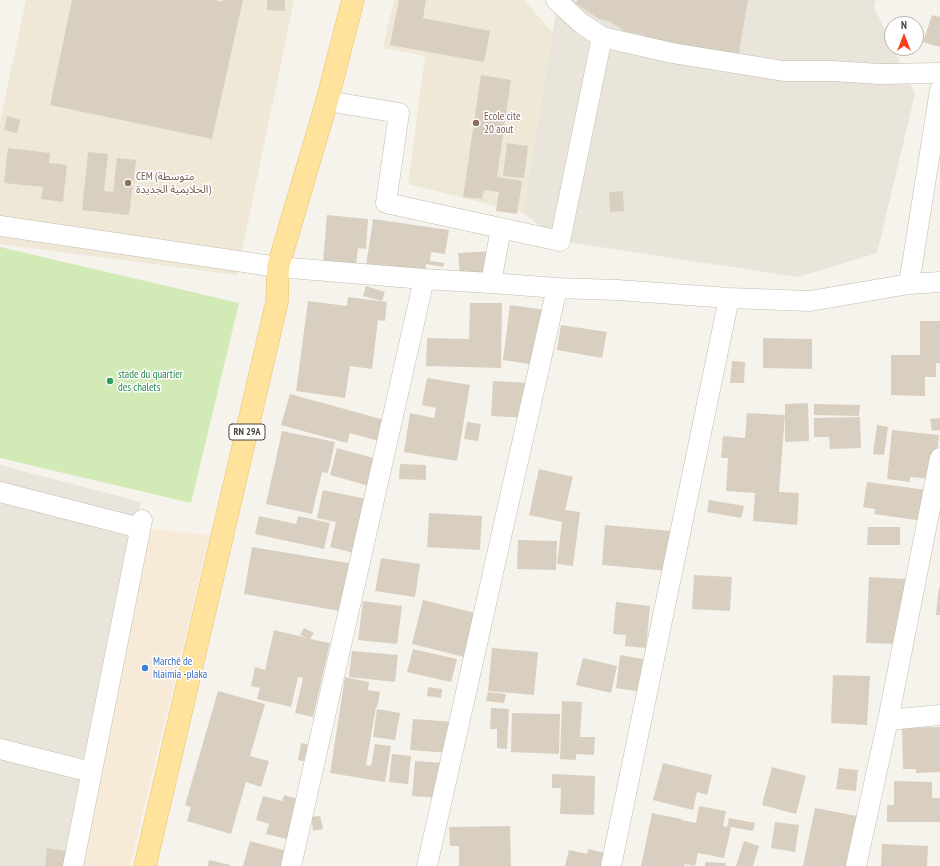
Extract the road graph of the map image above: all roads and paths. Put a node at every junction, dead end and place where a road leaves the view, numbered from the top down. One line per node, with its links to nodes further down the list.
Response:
1 (353, 0): 6 (main road, RN 29A)
2 (556, 0): 3 (street)
3 (602, 37): 4 (street); 8 (street)
4 (940, 73)
5 (940, 90): 13 (street)
6 (327, 101): 8 (street); 9 (main road, RN 29A)
7 (0, 226): 9 (street)
8 (501, 228): 11 (street)
9 (278, 267): 10 (street); 23 (main road, RN 29A)
10 (424, 280): 11 (street); 24 (street)
11 (491, 282): 14 (street)
12 (940, 282): 13 (street)
13 (909, 284): 15 (street)
14 (557, 288): 15 (street); 25 (street)
15 (729, 298): 26 (street)
16 (940, 458): 19 (street)
17 (0, 492): 21 (street)
18 (940, 715): 19 (street)
19 (888, 720): 27 (street)
20 (0, 749): 21 (street)
21 (91, 772): 22 (street)
22 (73, 866)
23 (145, 866)
24 (291, 866)
25 (427, 866)
26 (611, 866)
27 (856, 866)

